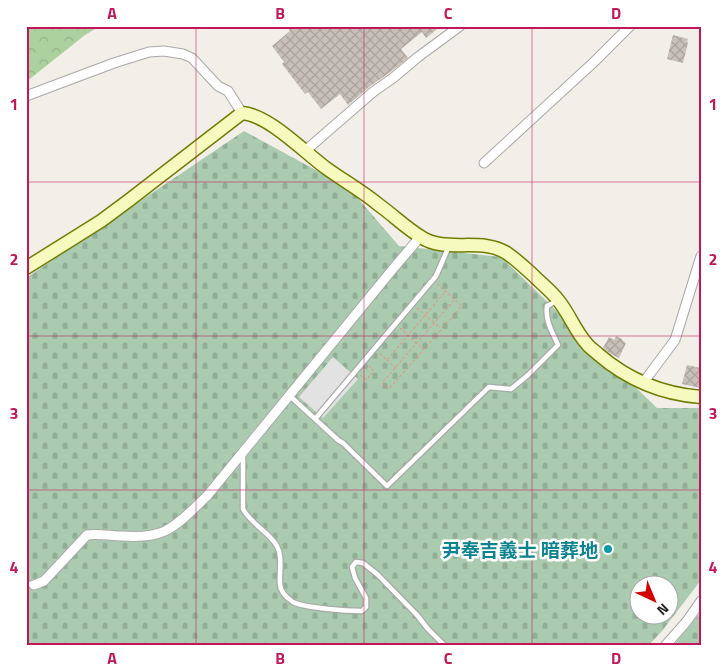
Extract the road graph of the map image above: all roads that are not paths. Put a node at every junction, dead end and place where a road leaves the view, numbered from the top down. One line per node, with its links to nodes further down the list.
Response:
1 (460, 26): 5 (street)
2 (630, 26): 6 (street)
3 (26, 96): 4 (street)
4 (242, 114): 5 (street); 10 (street)
5 (305, 151): 7 (street)
6 (484, 163)
7 (420, 237): 8 (street); 13 (street)
8 (449, 245): 11 (street); 15 (lane)
9 (701, 256): 12 (street)
10 (26, 268)
11 (558, 300): 12 (street); 15 (lane)
12 (643, 383): 14 (street)
13 (290, 396): 15 (lane); 16 (street)
14 (701, 397)
15 (315, 419)
16 (243, 453): 17 (street); 19 (lane)
17 (30, 584)
18 (701, 601): 20 (street)
19 (445, 646)
20 (665, 646)

